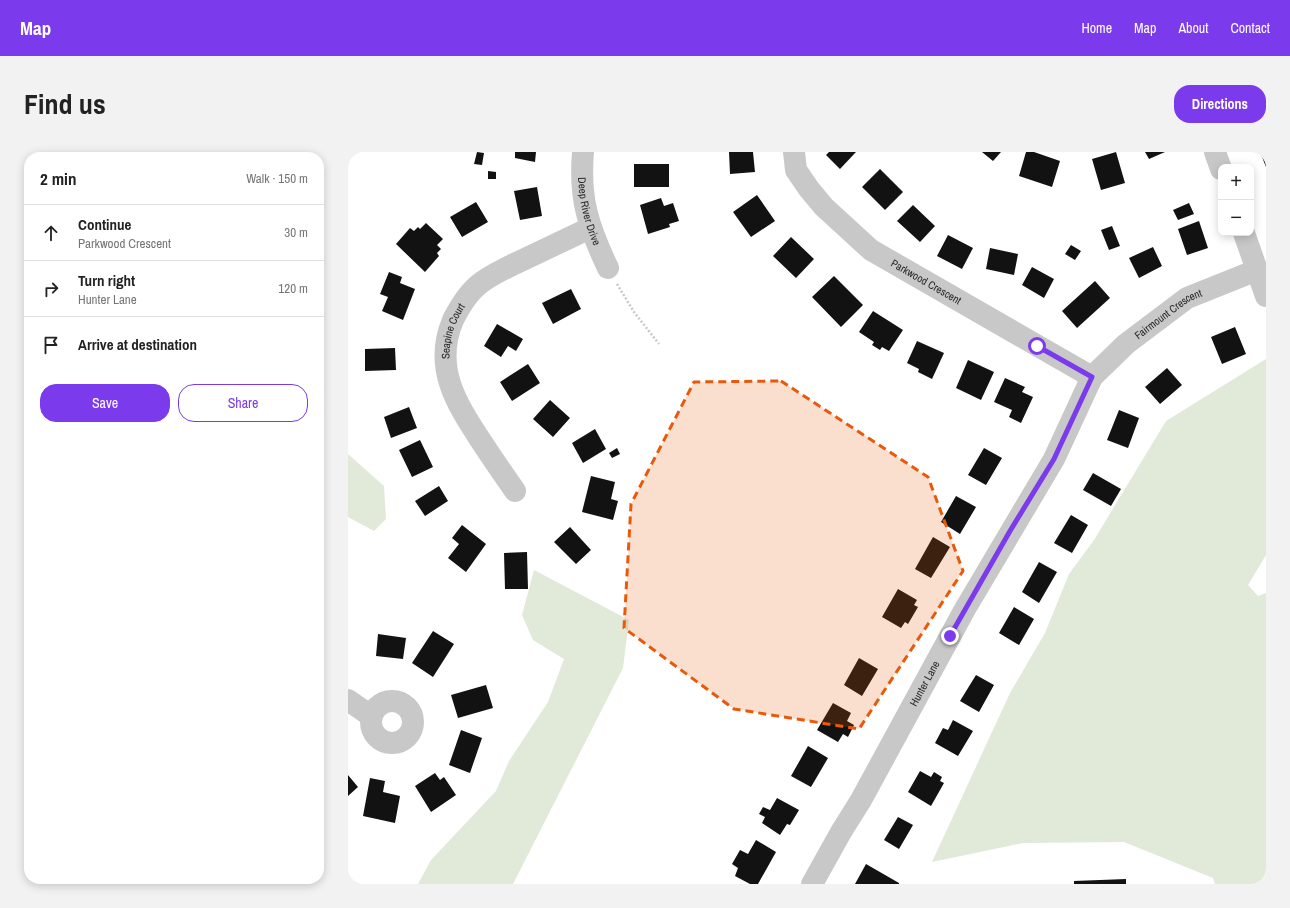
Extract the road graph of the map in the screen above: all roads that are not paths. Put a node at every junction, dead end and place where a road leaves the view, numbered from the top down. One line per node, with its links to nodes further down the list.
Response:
1 (583, 152): 5 (street, Deep River Drive)
2 (794, 152): 10 (street, Parkwood Crescent)
3 (1215, 152): 4 (street)
4 (1219, 164)
5 (590, 228): 7 (street, Deep River Drive); 11 (street, Seapine Court)
6 (1245, 236): 8 (street)
7 (608, 268)
8 (1257, 270): 9 (street); 10 (street, Fairmount Crescent)
9 (1266, 296)
10 (1092, 377): 14 (street, Hunter Lane)
11 (515, 491)
12 (348, 700): 13 (street)
13 (371, 716)
14 (812, 884)

